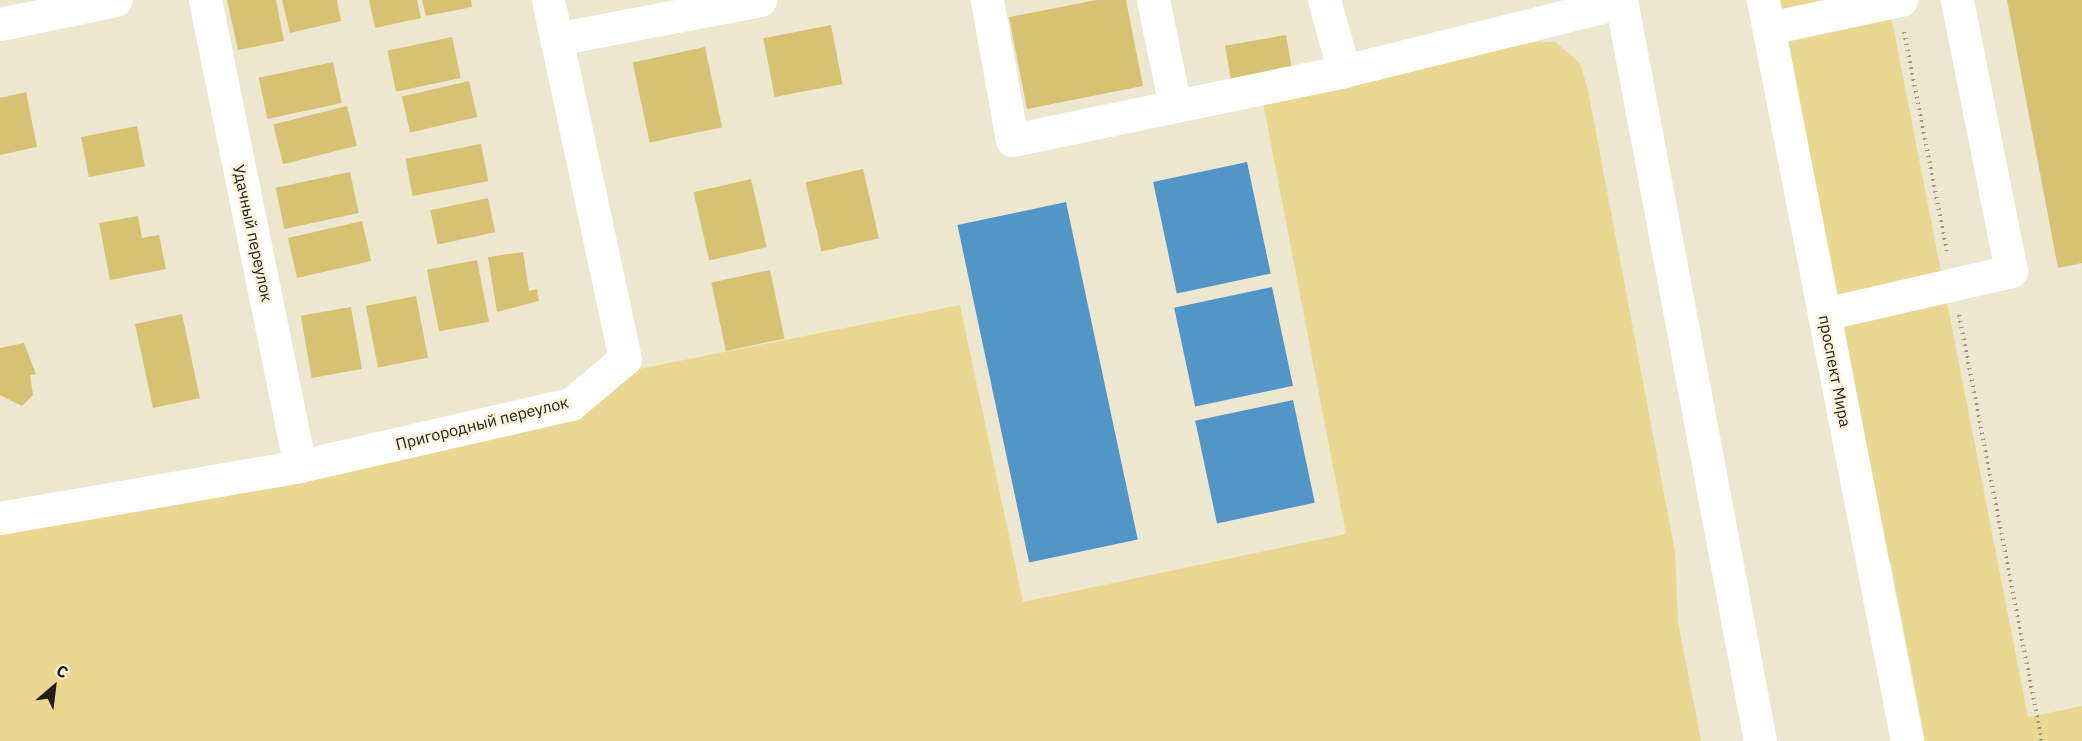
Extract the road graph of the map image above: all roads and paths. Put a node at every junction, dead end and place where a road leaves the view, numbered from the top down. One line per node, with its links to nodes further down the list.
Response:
1 (116, 0): 12 (street)
2 (205, 0): 18 (street, Удачный переулок)
3 (548, 0): 13 (street, Пригородный переулок)
4 (760, 0): 13 (street)
5 (987, 0): 15 (street)
6 (1154, 0): 15 (street)
7 (1324, 0): 14 (street)
8 (1899, 0): 11 (street); 16 (path)
9 (1957, 0): 16 (street)
10 (1622, 1): 14 (street); 20 (street)
11 (1766, 14): 17 (street, проспект Мира)
12 (0, 24)
13 (556, 39): 18 (street, Пригородный переулок)
14 (1344, 71): 15 (street)
15 (1175, 106)
16 (1953, 284): 17 (street); 22 (path)
17 (1824, 314): 21 (street, проспект Мира)
18 (300, 466): 19 (street, Пригородный переулок)
19 (0, 518)
20 (1760, 741)
21 (1907, 741)
22 (2042, 741)

